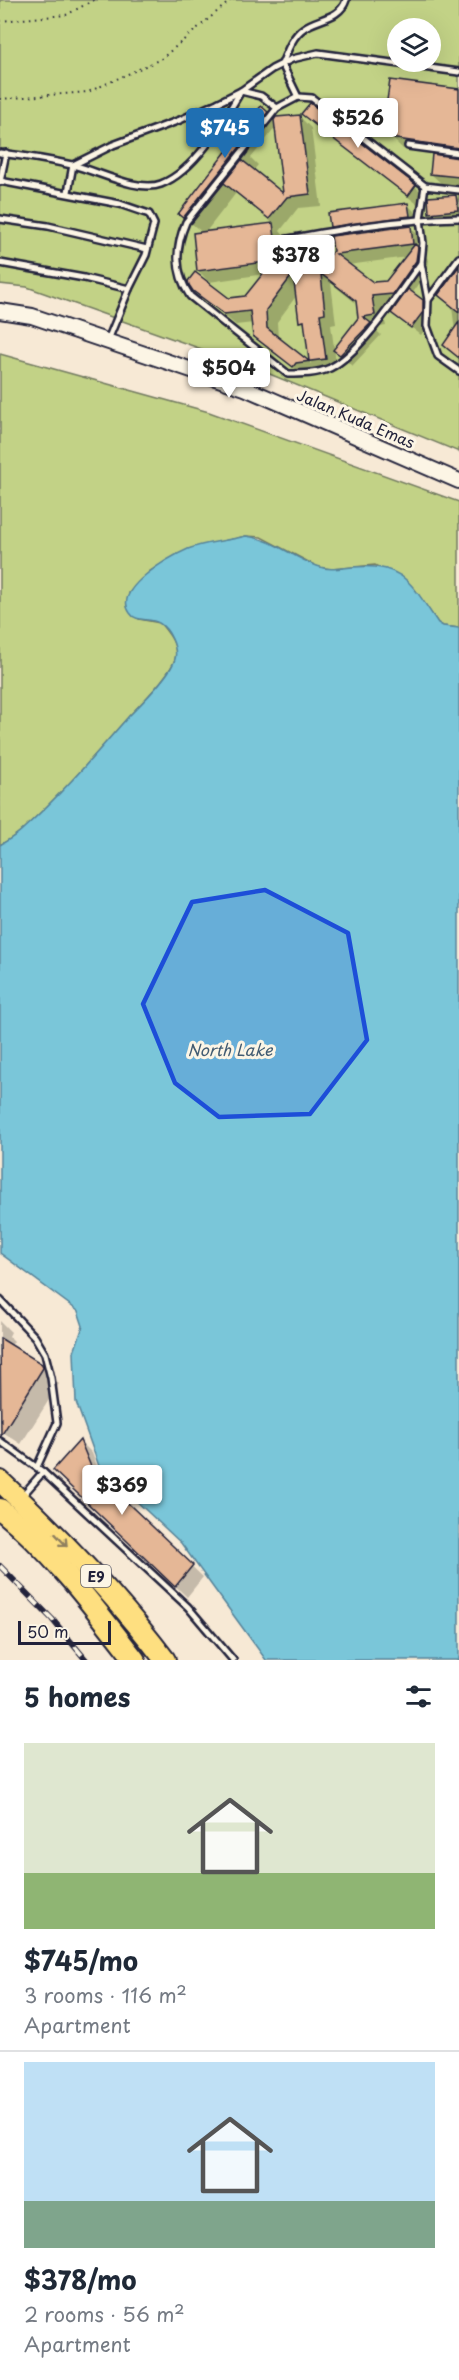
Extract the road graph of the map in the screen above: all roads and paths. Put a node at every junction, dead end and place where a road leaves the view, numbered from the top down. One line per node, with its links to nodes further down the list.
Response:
1 (94, 0): 4 (path)
2 (231, 0): 9 (path)
3 (346, 0): 5 (lane)
4 (0, 21)
5 (282, 64): 6 (lane); 7 (lane); 8 (lane)
6 (459, 72)
7 (241, 91): 10 (lane); 14 (lane); 14 (lane)
8 (298, 97): 10 (lane); 16 (lane)
9 (0, 99)
10 (277, 108): 26 (lane)
11 (408, 146): 13 (lane)
12 (3, 153): 14 (lane); 15 (lane)
13 (459, 153)
14 (73, 165): 18 (lane)
15 (0, 181): 18 (lane)
16 (425, 186): 17 (lane); 21 (lane)
17 (459, 190)
18 (68, 192): 23 (lane)
19 (459, 218): 21 (lane)
20 (0, 219): 23 (lane)
21 (420, 219): 22 (lane); 26 (lane)
22 (283, 240)
23 (147, 249): 27 (lane)
24 (459, 258): 28 (lane)
25 (0, 263): 27 (lane)
26 (421, 263): 28 (lane)
27 (129, 289): 30 (lane)
28 (428, 300): 31 (lane)
29 (0, 311): 30 (street, Jalan Kuda Emas)
30 (108, 341): 32 (street, Jalan Kuda Emas)
31 (459, 371)
32 (459, 481)
33 (0, 1300): 35 (lane)
34 (0, 1441): 35 (lane)
35 (37, 1467): 36 (lane)
36 (43, 1472): 38 (lane); 42 (lane)
37 (0, 1481): 38 (highway, E9)
38 (19, 1499): 41 (highway, E9, one-way to 41)
39 (0, 1509): 40 (highway, E9)
40 (135, 1660)
41 (165, 1660)
42 (233, 1660)

